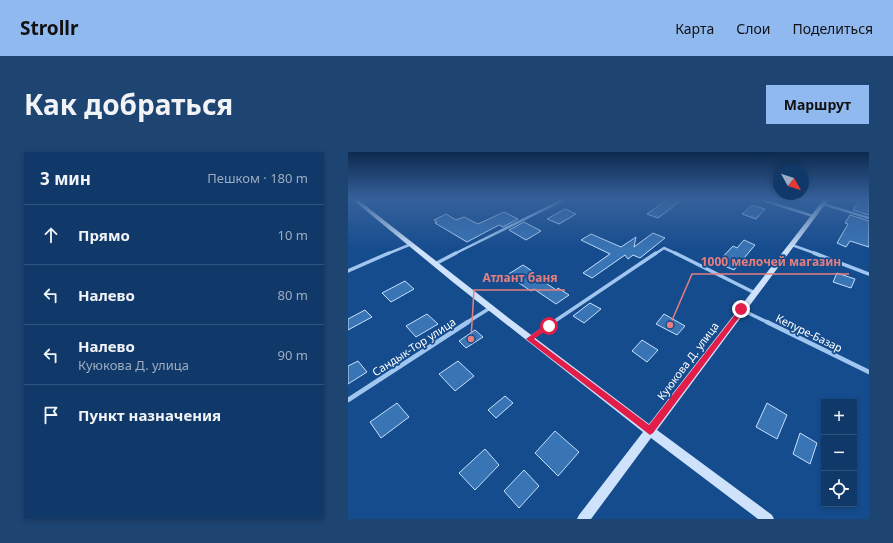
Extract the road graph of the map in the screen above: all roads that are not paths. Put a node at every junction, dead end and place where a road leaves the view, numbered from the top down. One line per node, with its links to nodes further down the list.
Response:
1 (375, 216): 4 (street)
2 (531, 216): 6 (street)
3 (813, 216): 5 (street, Куюкова Д. улица)
4 (409, 245): 6 (street); 7 (street)
5 (792, 245): 8 (street); 9 (street, Куюкова Д. улица)
6 (433, 265): 10 (street)
7 (348, 271)
8 (869, 274)
9 (755, 293): 11 (street, Куюкова Д. улица); 12 (street)
10 (490, 308): 12 (street); 14 (street, Сандык-Тор улица)
11 (741, 309): 13 (street, Кепуре-Базар); 15 (street, Куюкова Д. улица)
12 (529, 339): 15 (street)
13 (869, 372)
14 (348, 400)
15 (650, 430): 16 (street, Куюкова Д. улица); 17 (street)
16 (584, 519)
17 (768, 519)

